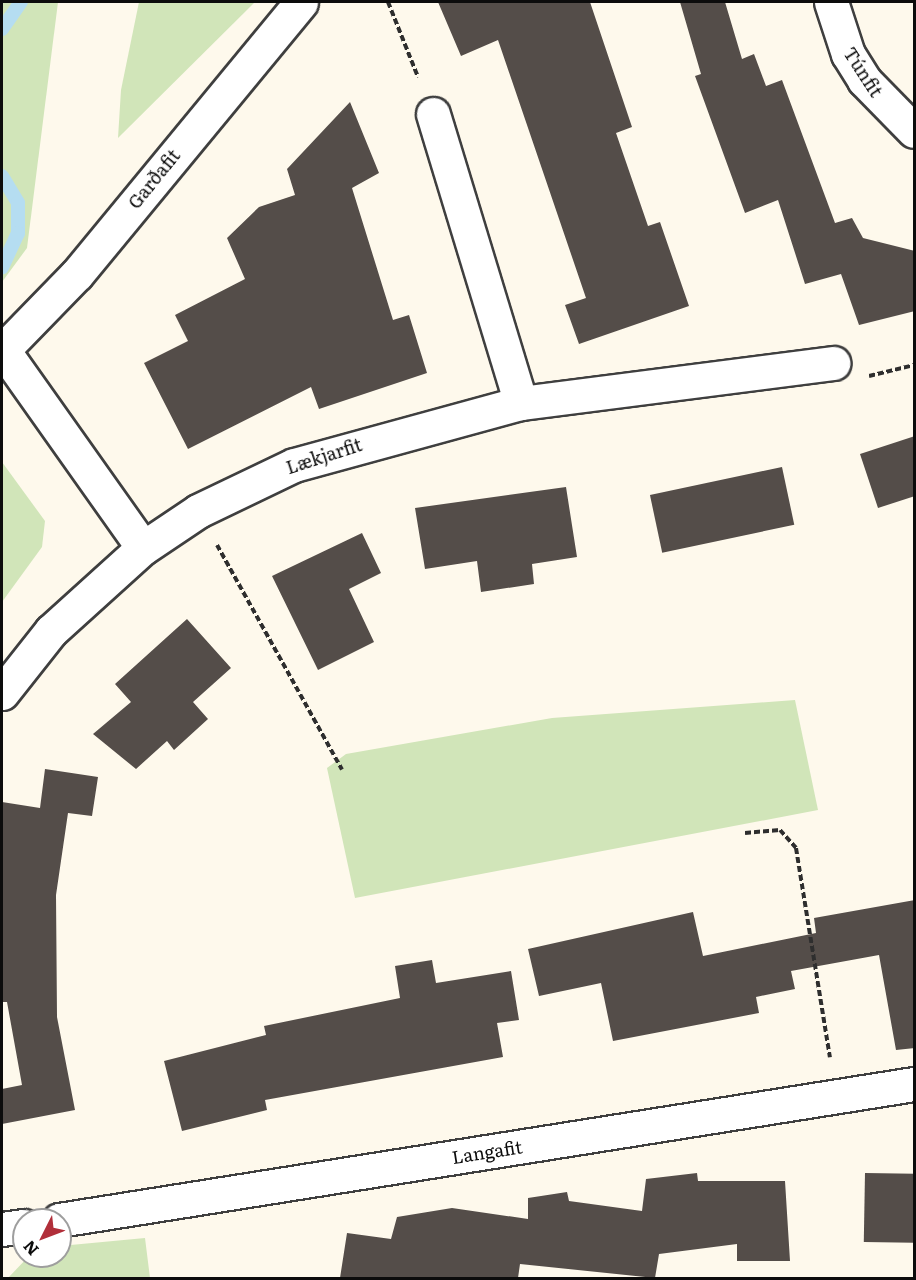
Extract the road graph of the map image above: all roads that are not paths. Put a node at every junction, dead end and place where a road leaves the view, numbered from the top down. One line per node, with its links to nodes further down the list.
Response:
1 (301, 2): 5 (street, Garðafit)
2 (831, 2): 4 (street, Túnfit)
3 (433, 114): 7 (street)
4 (915, 131)
5 (2, 351): 8 (street)
6 (833, 363): 7 (street, Lækjarfit)
7 (521, 403): 8 (street, Lækjarfit)
8 (143, 548): 9 (street, Lækjarfit)
9 (2, 693)
10 (915, 1084): 11 (street, Langafit)
11 (72, 1218)

